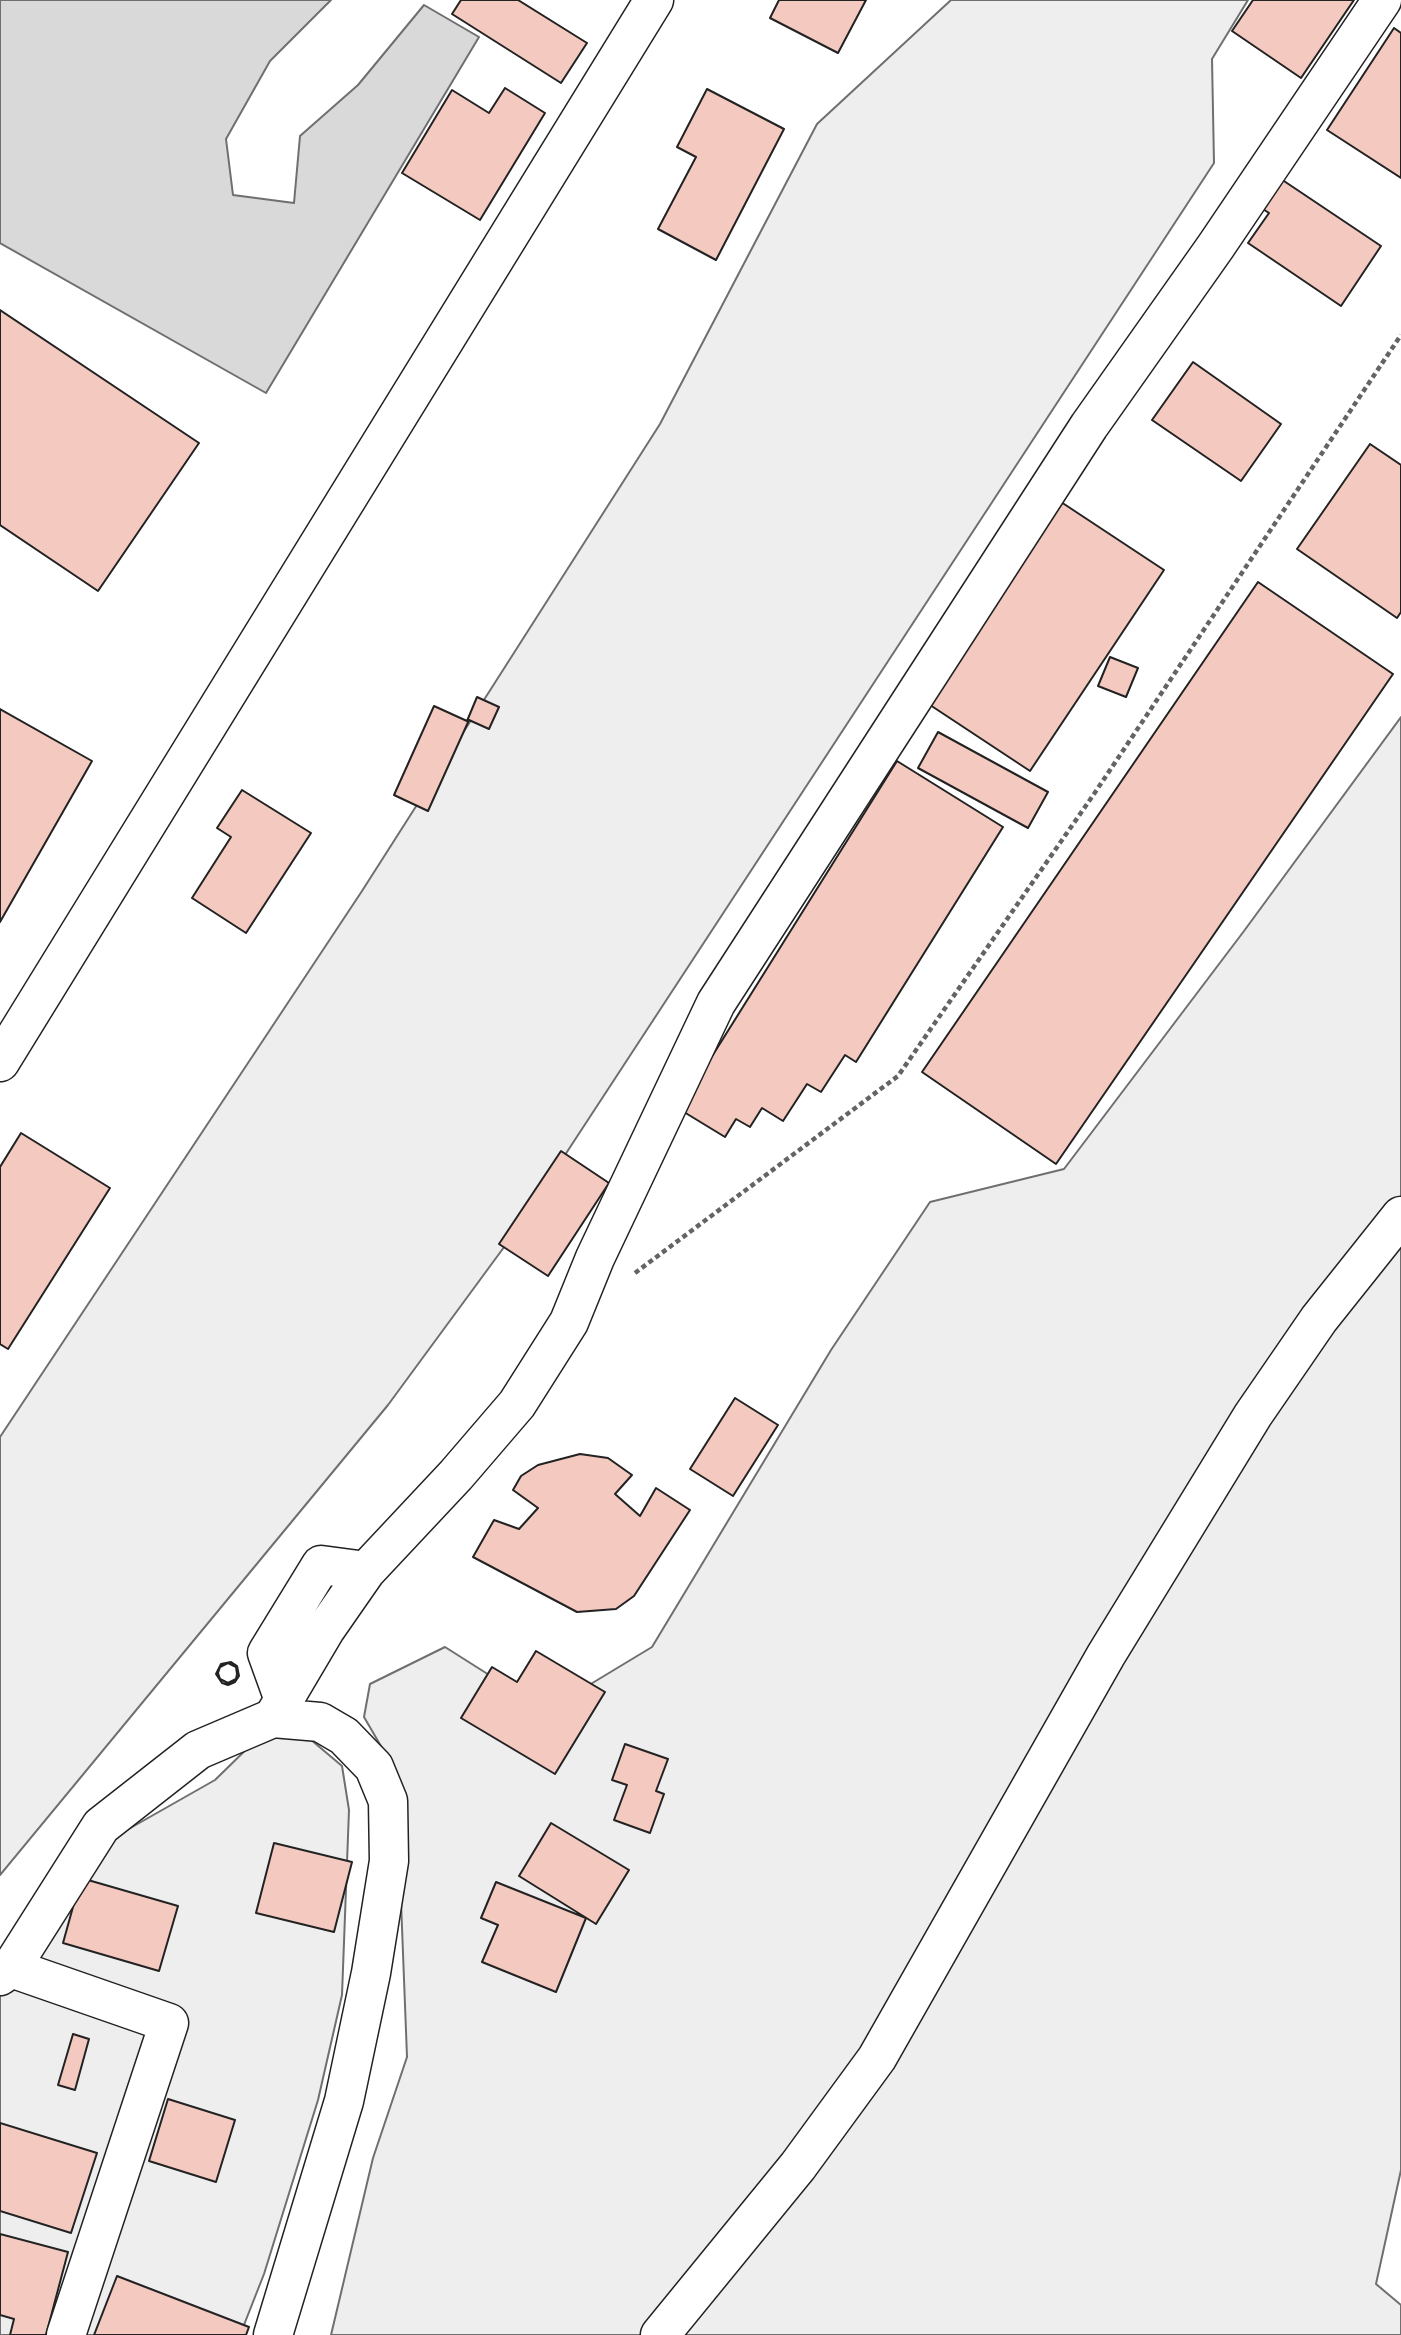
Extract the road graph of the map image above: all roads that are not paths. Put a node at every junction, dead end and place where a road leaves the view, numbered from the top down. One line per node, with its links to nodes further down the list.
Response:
1 (654, 0): 3 (street)
2 (1382, 0): 5 (street)
3 (0, 1062)
4 (1401, 1216): 9 (street)
5 (279, 1709): 6 (street); 8 (street)
6 (5, 1972): 7 (street)
7 (66, 2335)
8 (273, 2335)
9 (660, 2335)

